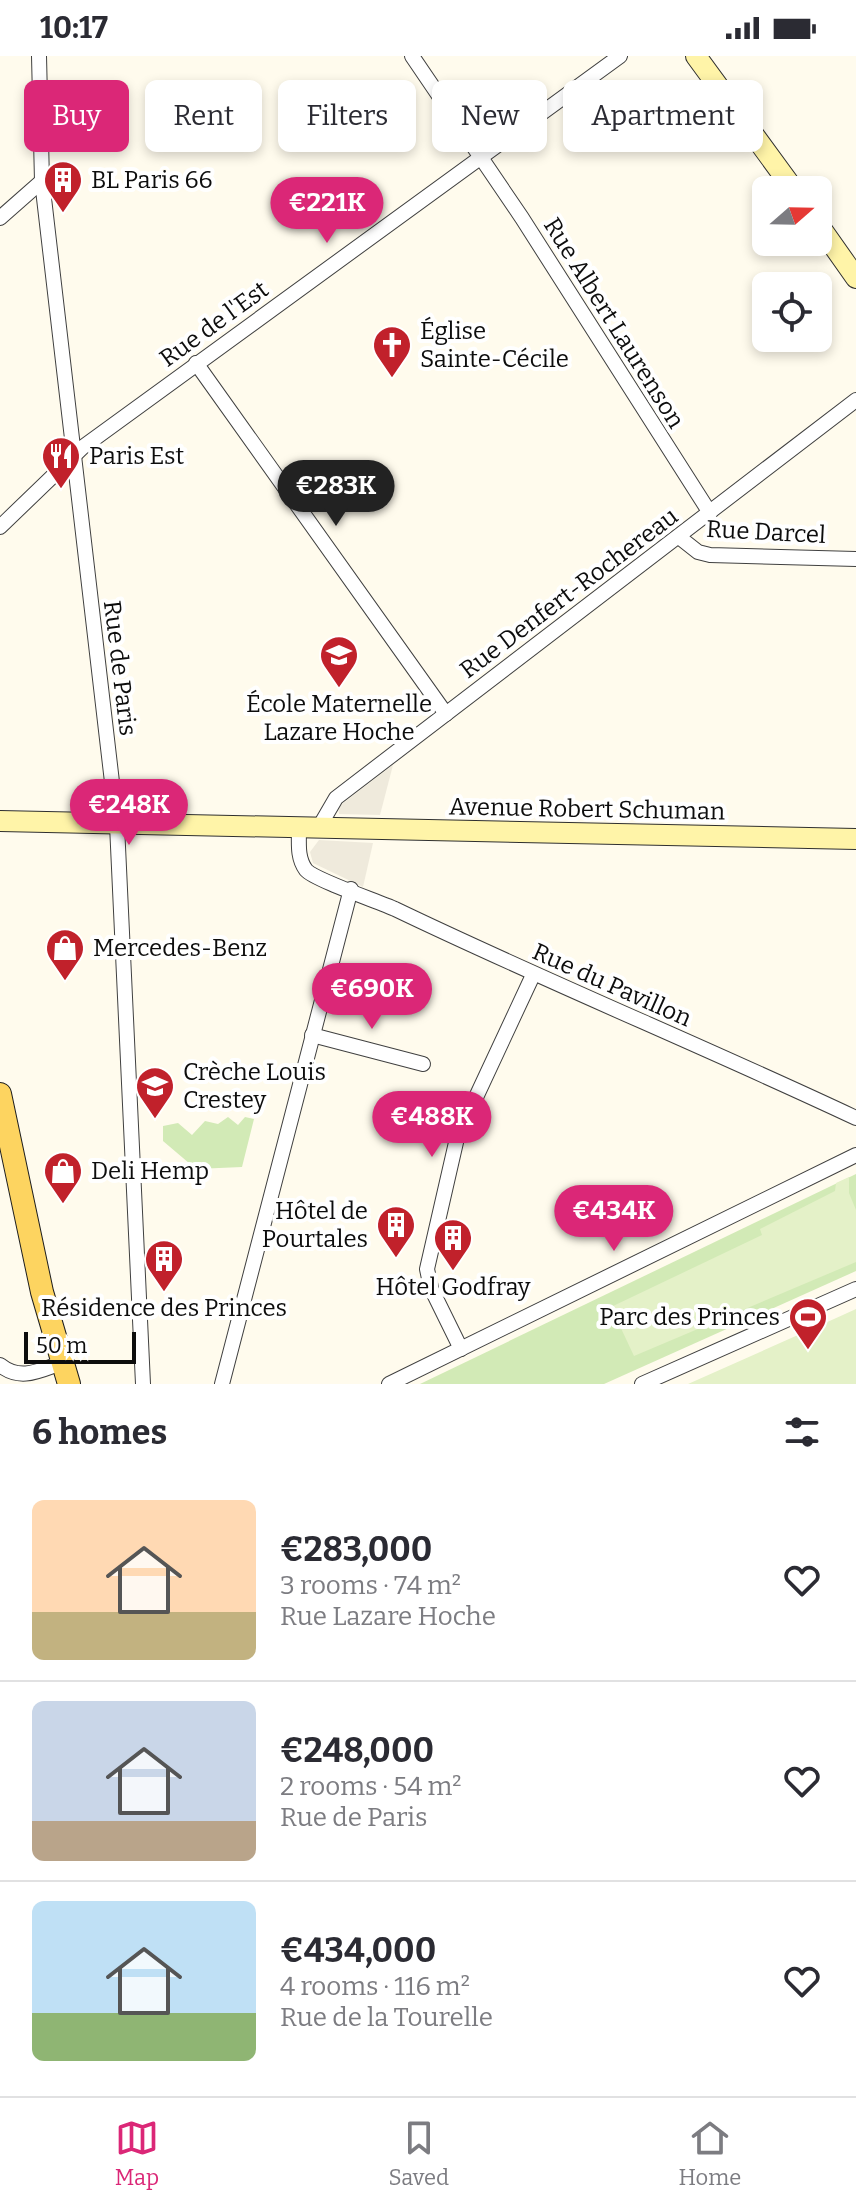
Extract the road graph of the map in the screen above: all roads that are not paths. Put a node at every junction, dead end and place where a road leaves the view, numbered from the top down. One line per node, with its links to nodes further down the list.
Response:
1 (39, 56): 7 (street, Rue de Paris)
2 (412, 56): 5 (street, Rue Albert Laurenson)
3 (620, 56): 5 (street, Rue de l'Est)
4 (696, 56): 6 (street)
5 (480, 157): 11 (street, Rue de l'Est); 14 (street, Rue Albert Laurenson)
6 (784, 176)
7 (42, 181): 8 (street); 13 (street, Rue de Paris)
8 (0, 218)
9 (832, 244): 10 (street)
10 (856, 278)
11 (196, 363): 13 (street, Rue de l'Est); 18 (street)
12 (856, 400): 14 (street, Rue Denfert-Rochereau)
13 (71, 458): 15 (street, Rue de l'Est); 20 (street, Rue de Paris)
14 (710, 513): 16 (street, Rue Denfert-Rochereau)
15 (0, 527)
16 (679, 537): 17 (street, Rue Darcel); 18 (street, Rue Denfert-Rochereau)
17 (856, 559)
18 (446, 714): 21 (street, Rue Denfert-Rochereau)
19 (0, 821): 20 (street, Avenue Robert Schuman)
20 (117, 825): 21 (street, Avenue Robert Schuman); 35 (street, Rue de Paris)
21 (308, 829): 22 (street, Avenue Robert Schuman); 23 (street, Rue du Pavillon)
22 (856, 839)
23 (351, 889): 24 (street, Rue du Pavillon); 25 (street)
24 (533, 975): 28 (street, Rue du Pavillon); 31 (street)
25 (312, 1035): 26 (street); 36 (street)
26 (423, 1064)
27 (0, 1094): 33 (main road)
28 (856, 1118)
29 (856, 1155): 31 (street)
30 (856, 1289): 38 (street)
31 (461, 1349): 37 (street)
32 (0, 1365): 33 (street)
33 (56, 1371): 34 (main road)
34 (69, 1384)
35 (143, 1384)
36 (222, 1384)
37 (389, 1384)
38 (642, 1384)

